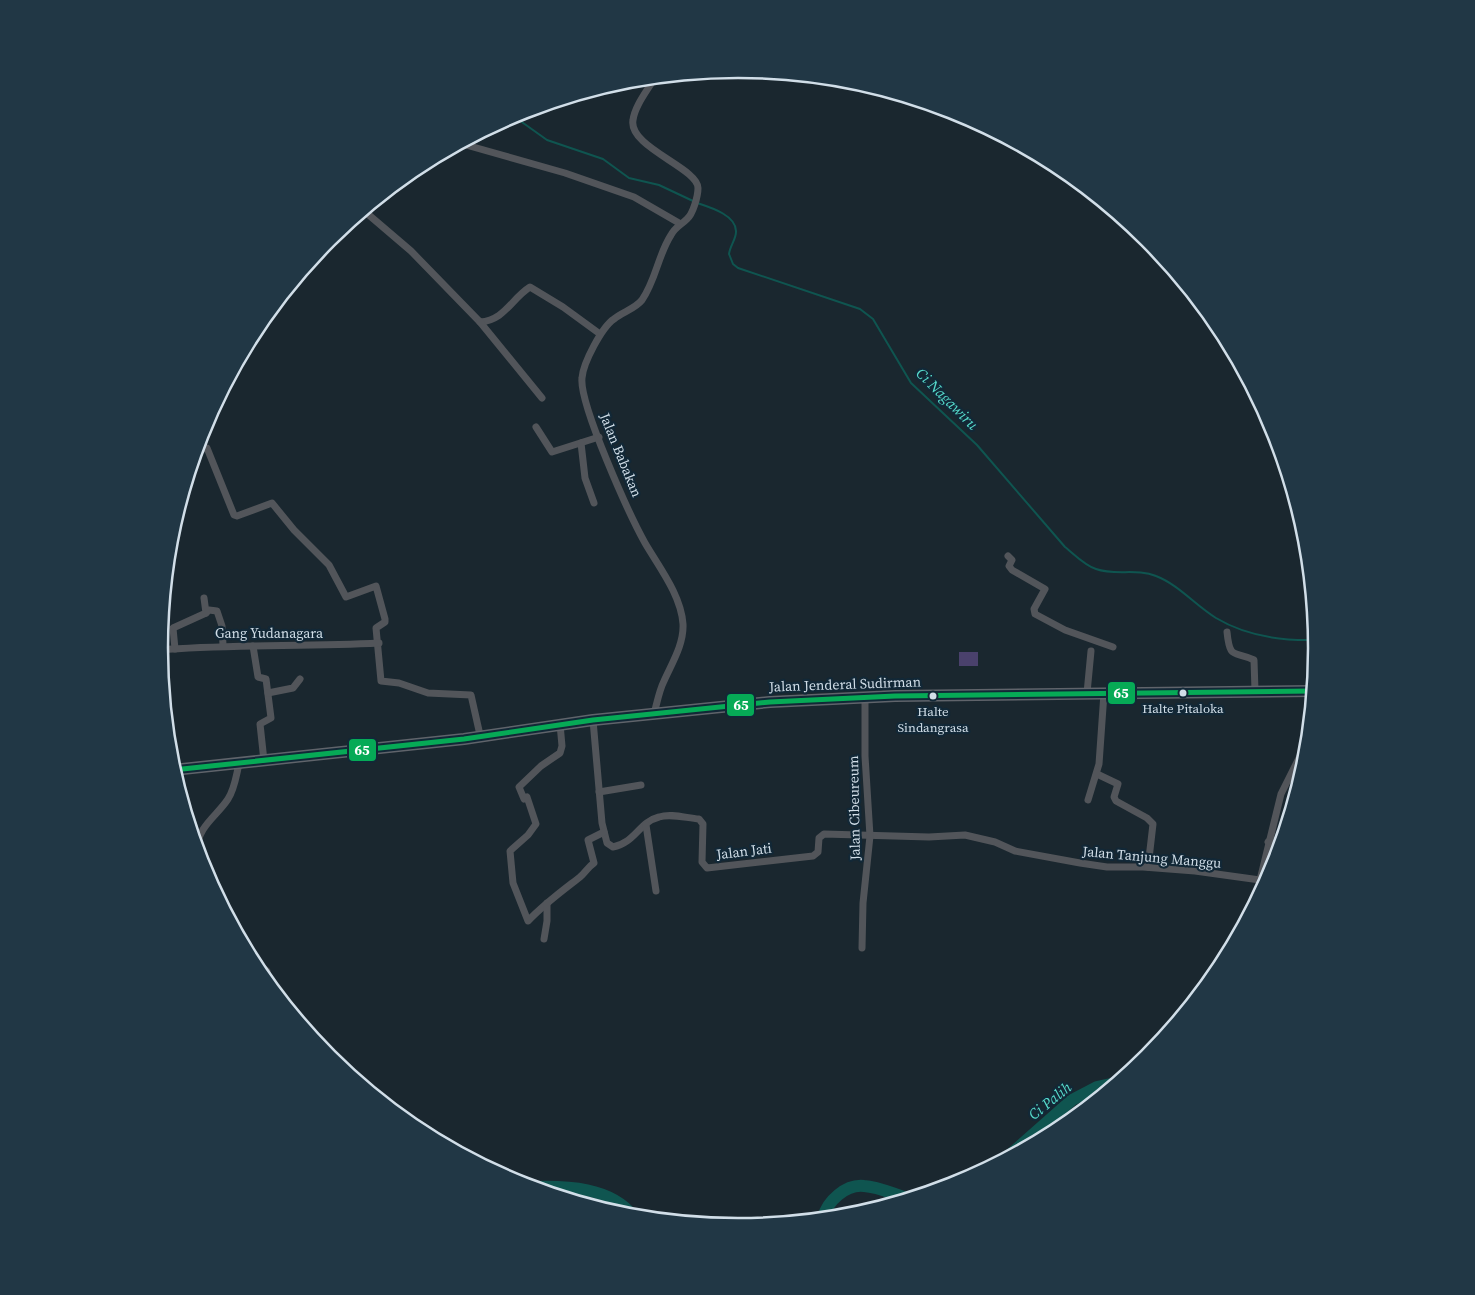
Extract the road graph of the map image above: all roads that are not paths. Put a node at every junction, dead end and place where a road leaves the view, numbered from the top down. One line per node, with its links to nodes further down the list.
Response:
1 (652, 84): 4 (street, Jalan Babakan)
2 (468, 146): 4 (street)
3 (368, 214): 5 (street)
4 (679, 223): 6 (street, Jalan Babakan)
5 (480, 322): 6 (street); 7 (street)
6 (600, 334): 9 (street, Jalan Babakan)
7 (542, 398)
8 (536, 427): 10 (street)
9 (599, 437): 10 (street); 31 (street, Jalan Babakan)
10 (581, 443): 12 (street)
11 (204, 449): 17 (street)
12 (594, 503)
13 (1008, 556): 20 (street)
14 (204, 598): 15 (street)
15 (206, 613): 18 (street); 22 (street)
16 (1227, 632): 26 (street)
17 (378, 643): 19 (street, Gang Yudanagara); 34 (street)
18 (223, 645): 19 (street, Gang Yudanagara); 22 (street, Gang Yudanagara)
19 (252, 646): 27 (street)
20 (1113, 647)
21 (168, 649): 22 (street, Gang Yudanagara)
22 (175, 649)
23 (1091, 651): 28 (street)
24 (300, 679): 27 (street)
25 (1306, 691): 26 (highway, Jalan Jenderal Sudirman)
26 (1255, 692): 29 (highway, Jalan Jenderal Sudirman)
27 (268, 693): 35 (street)
28 (1087, 693): 29 (highway, Jalan Jenderal Sudirman); 30 (highway, Jalan Jenderal Sudirman)
29 (1104, 693): 39 (street)
30 (865, 697): 31 (highway, Jalan Jenderal Sudirman); 45 (street, Jalan Cibeureum)
31 (654, 714): 32 (highway, Jalan Jenderal Sudirman)
32 (593, 720): 33 (highway, Jalan Jenderal Sudirman); 41 (street)
33 (560, 724): 34 (highway, Jalan Jenderal Sudirman); 53 (street)
34 (480, 735): 35 (highway, Jalan Jenderal Sudirman)
35 (264, 761): 36 (highway, Jalan Jenderal Sudirman)
36 (239, 764): 38 (highway, Jalan Jenderal Sudirman); 46 (street)
37 (1296, 765): 47 (street)
38 (181, 769)
39 (1096, 774): 42 (street); 49 (street)
40 (640, 785): 41 (street)
41 (599, 792): 44 (street)
42 (1088, 800)
43 (646, 825): 44 (street, Jalan Jati); 45 (street, Jalan Jati); 52 (street)
44 (604, 832): 53 (street)
45 (870, 836): 49 (street, Jalan Tanjung Manggu); 55 (street, Jalan Cibeureum)
46 (200, 837)
47 (1268, 842): 48 (street); 50 (street)
48 (1272, 844)
49 (1148, 867): 51 (street, Jalan Tanjung Manggu)
50 (1262, 871)
51 (1258, 880)
52 (656, 891)
53 (547, 903): 54 (street)
54 (544, 939)
55 (862, 948)

